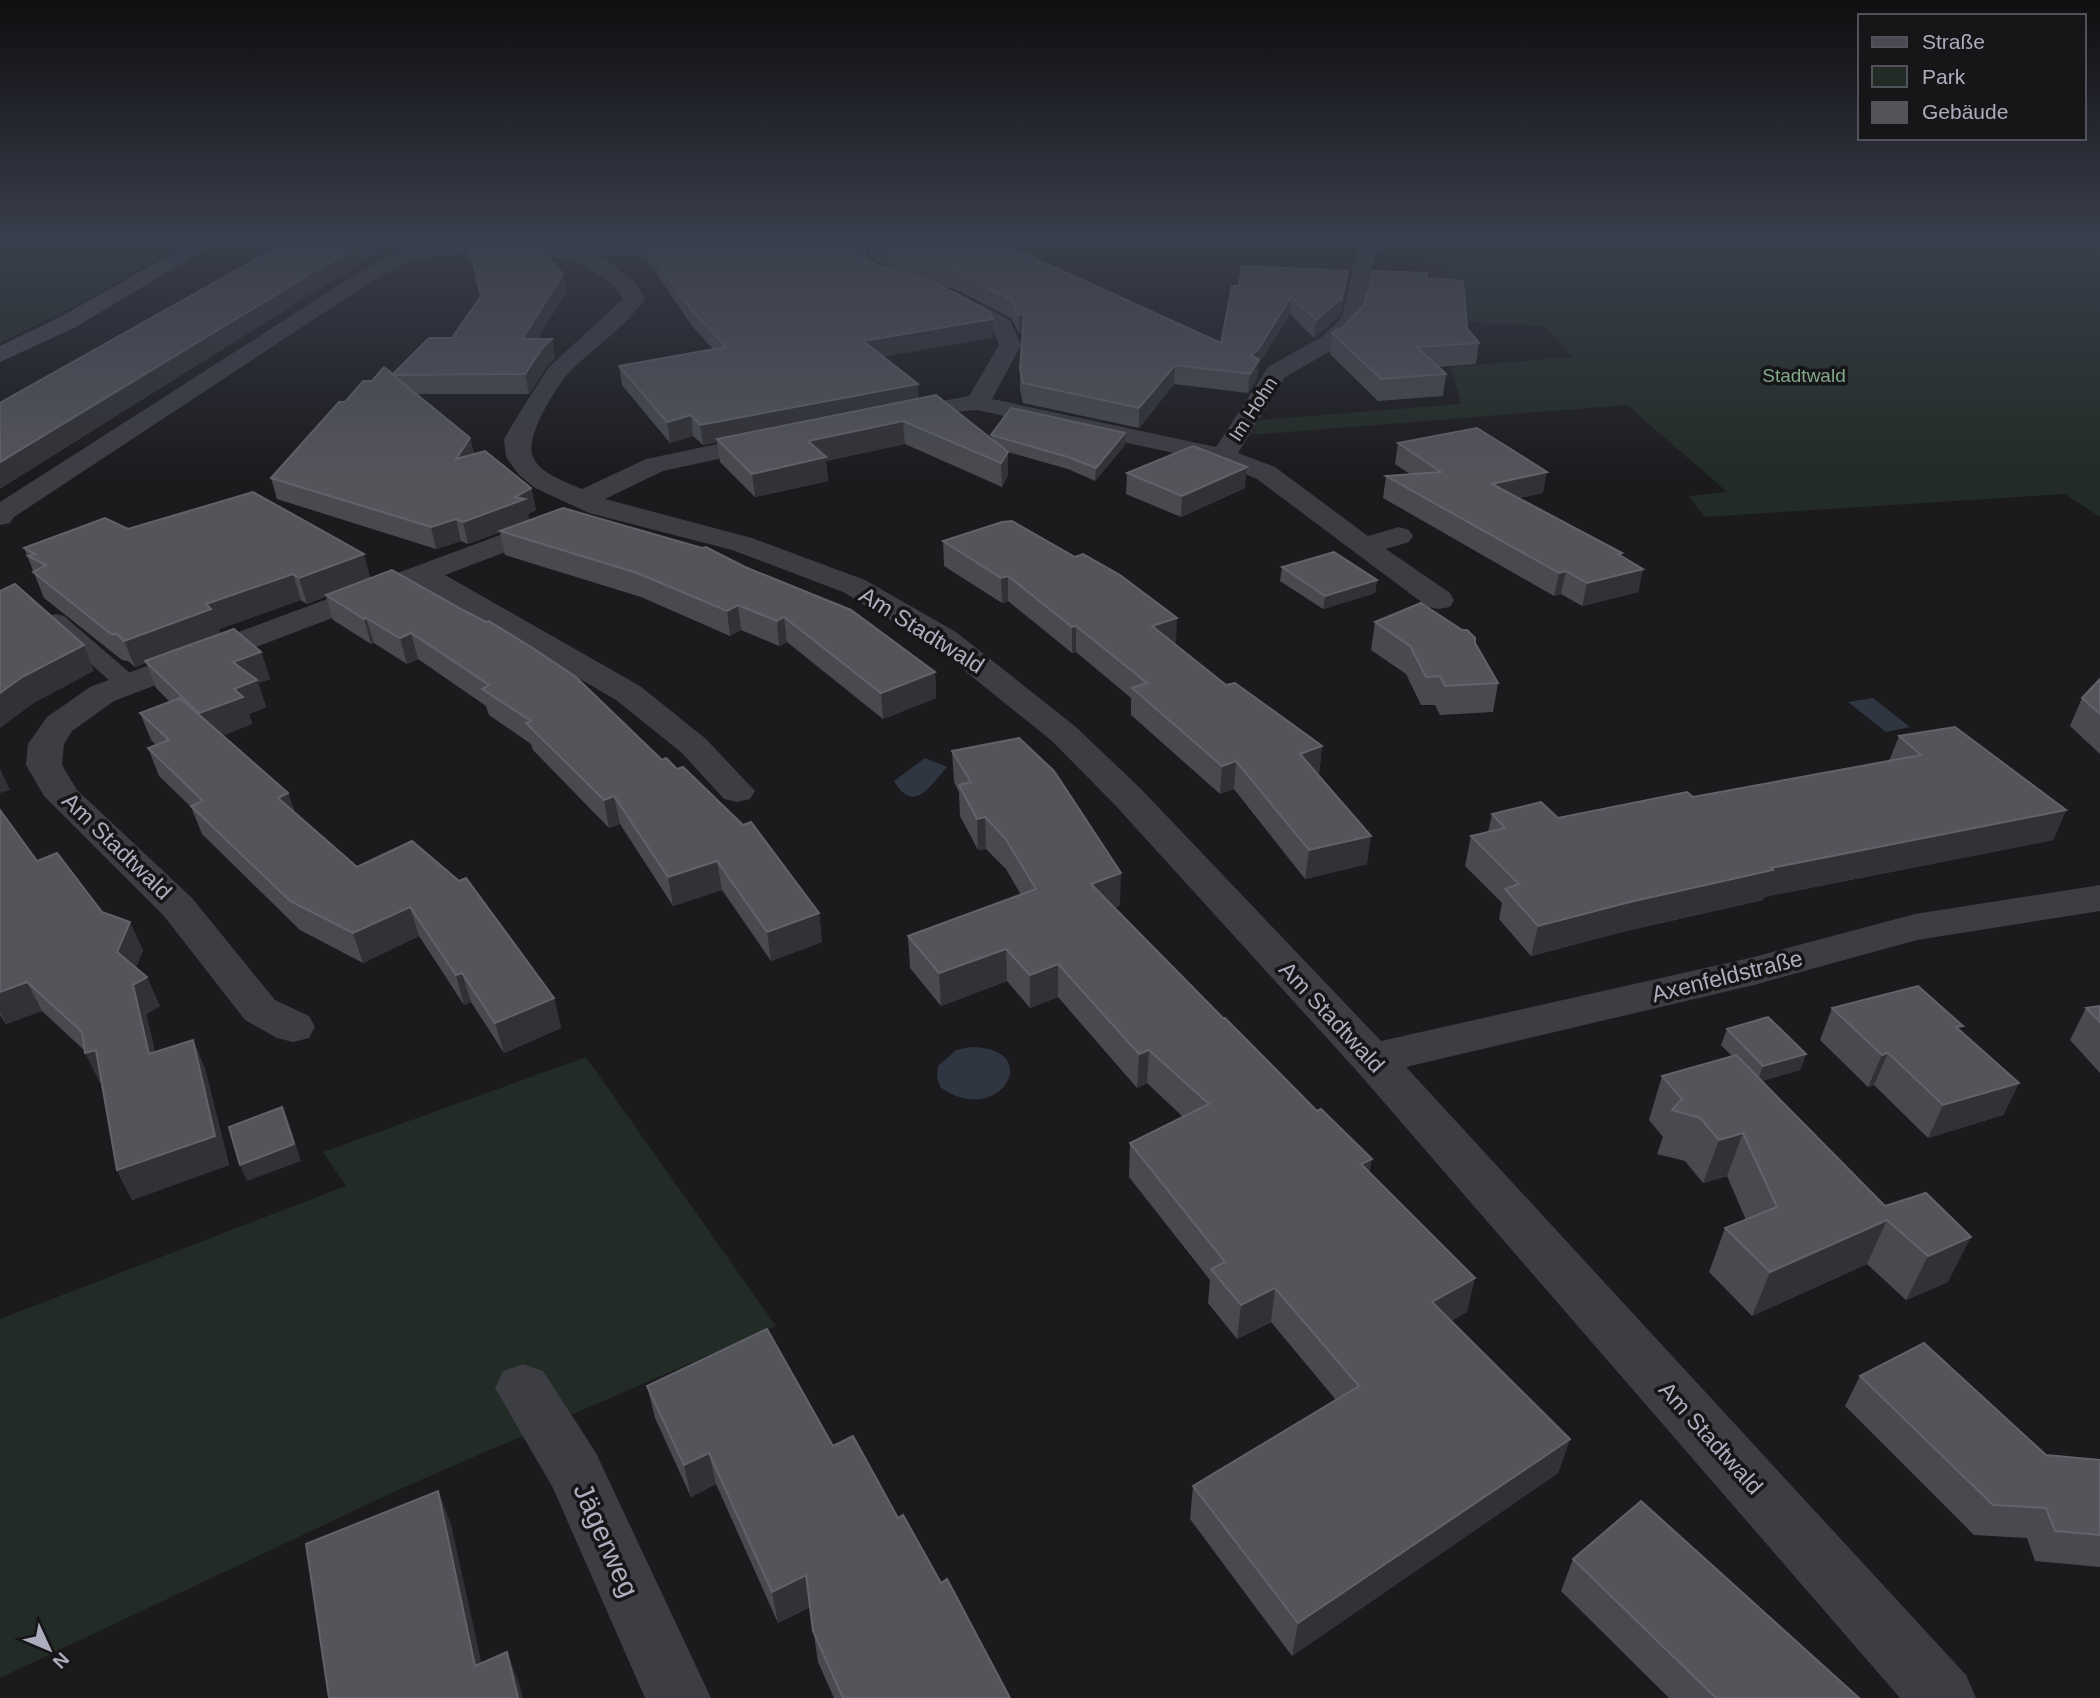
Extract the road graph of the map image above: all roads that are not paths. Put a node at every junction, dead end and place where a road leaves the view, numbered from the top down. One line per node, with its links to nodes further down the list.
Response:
1 (75, 318): 6 (main road)
2 (300, 318): 12 (street)
3 (617, 318): 11 (street, Am Stadtwald)
4 (990, 318): 7 (street)
5 (1352, 318): 10 (street, Im Hohn)
6 (0, 355)
7 (977, 403): 8 (street, Im Hohn); 10 (street, Im Hohn)
8 (873, 421)
9 (795, 436): 11 (street)
10 (1223, 456): 14 (street, Im Hohn)
11 (590, 504): 15 (street, Am Stadtwald); 22 (street, Am Stadtwald)
12 (0, 517)
13 (1399, 536): 14 (street)
14 (1363, 546): 16 (street, Im Hohn)
15 (421, 574): 18 (street, Am Stadtwald); 19 (street)
16 (1439, 600)
17 (38, 606): 18 (lane)
18 (128, 684): 21 (street, Am Stadtwald)
19 (737, 791)
20 (2095, 904): 22 (street, Axenfeldstraße)
21 (293, 1027)
22 (1372, 1059): 25 (street, Am Stadtwald)
23 (523, 1388): 24 (street, Jägerweg)
24 (678, 1698)
25 (1943, 1698)

